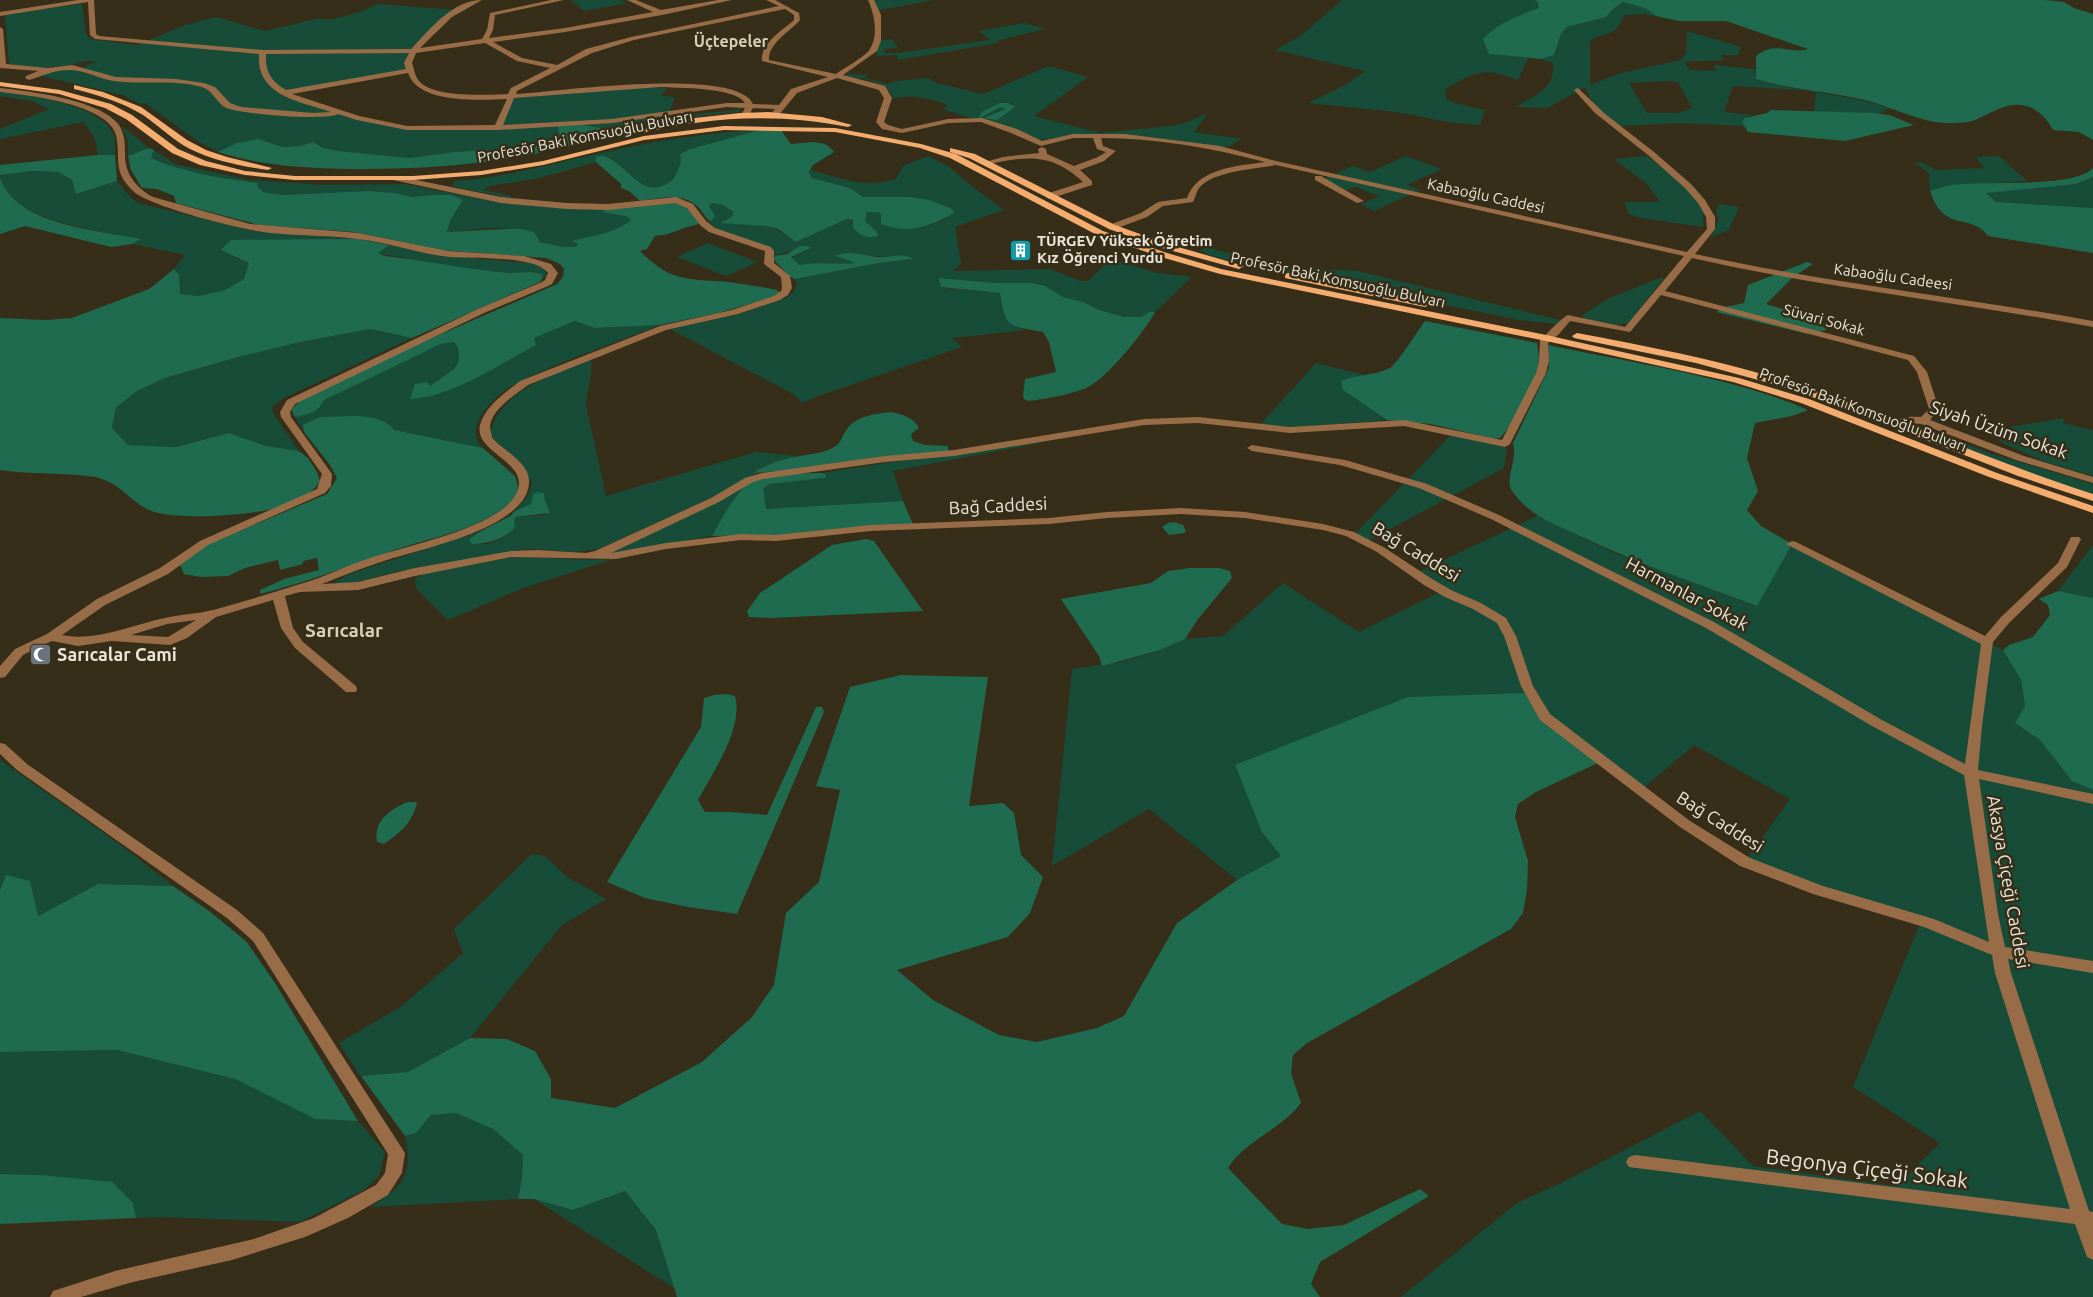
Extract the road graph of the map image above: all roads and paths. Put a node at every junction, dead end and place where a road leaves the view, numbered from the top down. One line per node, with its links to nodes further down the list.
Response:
1 (91, 0): 10 (street); 14 (street)
2 (479, 0): 13 (street)
3 (560, 0): 12 (street)
4 (630, 0): 9 (street)
5 (728, 0): 9 (street)
6 (769, 0): 8 (street)
7 (871, 0): 18 (street)
8 (786, 7): 15 (street); 18 (street)
9 (662, 13): 12 (street)
10 (0, 14)
11 (0, 29): 16 (street)
12 (485, 40): 13 (street); 15 (street)
13 (413, 51): 14 (street); 17 (street)
14 (263, 52): 24 (street)
15 (558, 67): 25 (street)
16 (48, 70): 20 (street); 28 (street)
17 (411, 70): 24 (street); 25 (street)
18 (837, 76): 27 (street); 33 (street)
19 (0, 77): 20 (main road, Profesör Baki Komsuoğlu Bulvarı)
20 (29, 78): 29 (main road, Profesör Baki Komsuoğlu Bulvarı)
21 (0, 84): 41 (main road, Profesör Baki Komsuoğlu Bulvarı)
22 (0, 90): 63 (street)
23 (1578, 90): 46 (street)
24 (284, 93): 28 (street)
25 (510, 96): 26 (street); 32 (street)
26 (750, 106): 27 (street); 29 (street); 32 (street)
27 (773, 112): 29 (main road, Profesör Baki Komsuoğlu Bulvarı); 31 (main road); 33 (main road, Profesör Baki Komsuoğlu Bulvarı)
28 (344, 114): 32 (street)
29 (745, 115): 30 (main road)
30 (745, 127): 31 (main road, Profesör Baki Komsuoğlu Bulvarı); 40 (main road, Profesör Baki Komsuoğlu Bulvarı)
31 (765, 127): 50 (main road, Profesör Baki Komsuoğlu Bulvarı)
32 (498, 128)
33 (885, 131): 35 (street); 37 (main road, Profesör Baki Komsuoğlu Bulvarı)
34 (1096, 136): 35 (street); 38 (street); 39 (street)
35 (1041, 144): 36 (street)
36 (1043, 155): 37 (street); 39 (street)
37 (986, 163): 43 (main road, Profesör Baki Komsuoğlu Bulvarı)
38 (1276, 163): 44 (street); 45 (street); 46 (street, Kabaoğlu Caddesi)
39 (1074, 169): 43 (street)
40 (447, 176): 41 (main road, Profesör Baki Komsuoğlu Bulvarı); 42 (street)
41 (396, 178): 42 (street)
42 (448, 189): 60 (street)
43 (1049, 196): 45 (main road, Profesör Baki Komsuoğlu Bulvarı)
44 (1360, 200)
45 (1112, 227): 49 (main road, Profesör Baki Komsuoğlu Bulvarı)
46 (1690, 254): 47 (street); 48 (street, Kabaoğlu Cadeesi)
47 (1659, 292): 49 (street); 51 (street, Süvari Sokak)
48 (2093, 324)
49 (1556, 332): 50 (street); 52 (main road, Profesör Baki Komsuoğlu Bulvarı)
50 (1546, 338): 56 (main road, Profesör Baki Komsuoğlu Bulvarı); 59 (street)
51 (1923, 421): 52 (street, Siyah Üzüm Sokak); 54 (street, Siyah Üzüm Sokak)
52 (1895, 426): 55 (main road, Profesör Baki Komsuoğlu Bulvarı)
53 (1252, 448): 69 (street, Harmanlar Sokak)
54 (2093, 480)
55 (2093, 498)
56 (2093, 510)
57 (2074, 539): 65 (street, Akasya Çiçeği Caddesi)
58 (1792, 544): 65 (street)
59 (594, 555): 60 (street, Bağ Caddesi); 71 (street, Bağ Caddesi)
60 (299, 588): 61 (street)
61 (278, 594): 62 (street); 67 (street)
62 (214, 614): 64 (street); 64 (street)
63 (51, 637): 64 (street); 66 (street)
64 (112, 637)
65 (1988, 642): 69 (street, Akasya Çiçeği Caddesi)
66 (0, 674)
67 (351, 689)
68 (0, 748): 76 (street)
69 (1971, 773): 70 (street, Harmanlar Sokak); 71 (street, Akasya Çiçeği Caddesi)
70 (2093, 798)
71 (1999, 952): 72 (street, Bağ Caddesi); 74 (street, Akasya Çiçeği Caddesi)
72 (2093, 967)
73 (1635, 1162): 74 (street, Begonya Çiçeği Sokak)
74 (2088, 1219): 75 (street, Akasya Çiçeği Caddesi)
75 (2093, 1252)
76 (59, 1297)

